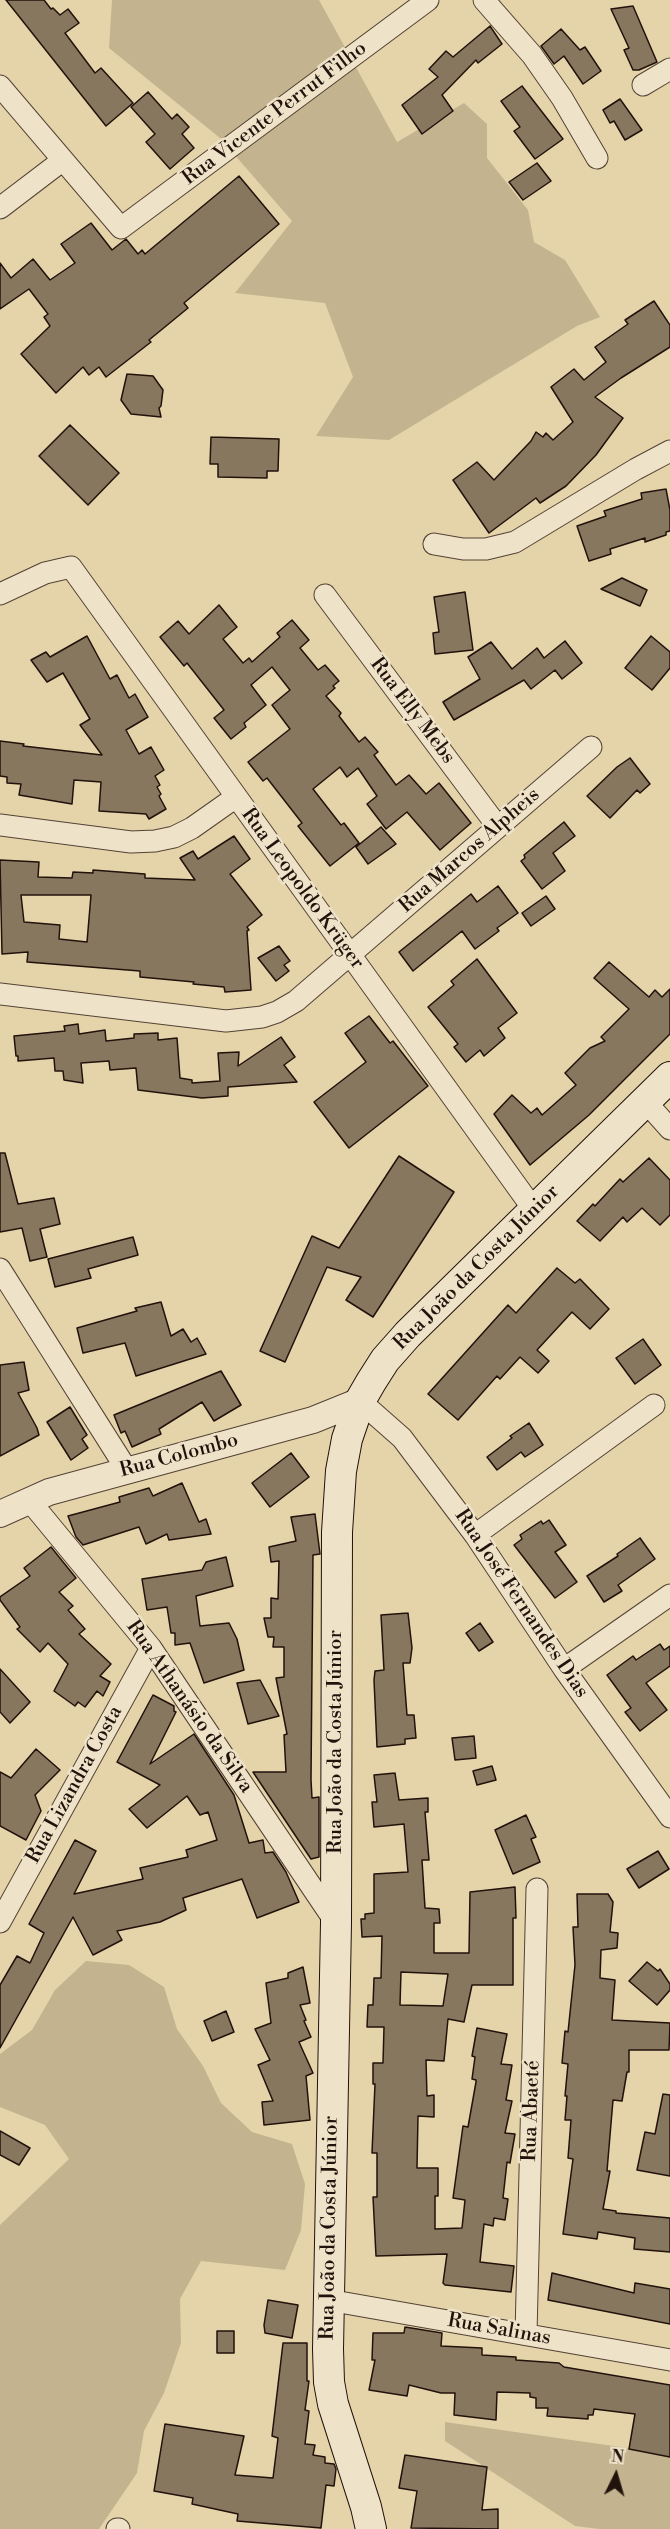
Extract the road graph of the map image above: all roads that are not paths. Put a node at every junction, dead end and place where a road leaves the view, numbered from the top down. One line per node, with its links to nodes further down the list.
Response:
1 (428, 0): 7 (street, Rua Vicente Perrut Filho)
2 (484, 0): 6 (street)
3 (670, 69): 4 (street)
4 (643, 85)
5 (0, 86): 7 (street)
6 (597, 158)
7 (63, 160): 8 (street)
8 (0, 208)
9 (670, 451): 10 (street)
10 (434, 544)
11 (0, 594): 14 (street, Rua Leopoldo Krüger)
12 (325, 595): 16 (street, Rua Elly Mebs)
13 (591, 747): 16 (street, Rua Marcos Alpheis)
14 (236, 797): 15 (street); 17 (street, Rua Leopoldo Krüger)
15 (0, 825)
16 (498, 827): 17 (street, Rua Marcos Alpheis)
17 (350, 955): 18 (street, Rua Marcos Alpheis); 22 (street, Rua Leopoldo Krüger)
18 (0, 994)
19 (670, 1077): 20 (main road, Rua João da Costa Júnior)
20 (645, 1101): 21 (street); 22 (main road, Rua João da Costa Júnior)
21 (670, 1129)
22 (534, 1210): 24 (main road, Rua João da Costa Júnior)
23 (0, 1269): 26 (street)
24 (360, 1401): 26 (street, Rua Colombo); 29 (street, Rua José Fernandes Dias); 36 (main road, Rua João da Costa Júnior)
25 (654, 1405): 29 (street)
26 (127, 1470): 27 (street, Rua Colombo)
27 (29, 1500): 28 (street, Rua Colombo); 31 (street, Rua Athanásio da Silva)
28 (0, 1514)
29 (475, 1534): 32 (street, Rua José Fernandes Dias)
30 (670, 1595): 32 (street)
31 (151, 1648): 35 (street, Rua Lizandra Costa); 36 (street, Rua Athanásio da Silva)
32 (564, 1669): 33 (street, Rua José Fernandes Dias)
33 (666, 1804)
34 (537, 1888): 38 (street, Rua Abaeté)
35 (0, 1922)
36 (336, 1923): 37 (main road, Rua João da Costa Júnior)
37 (328, 2300): 38 (street, Rua Salinas); 40 (main road, Rua João da Costa Júnior)
38 (526, 2334): 39 (street, Rua Salinas)
39 (670, 2360)
40 (371, 2529)

